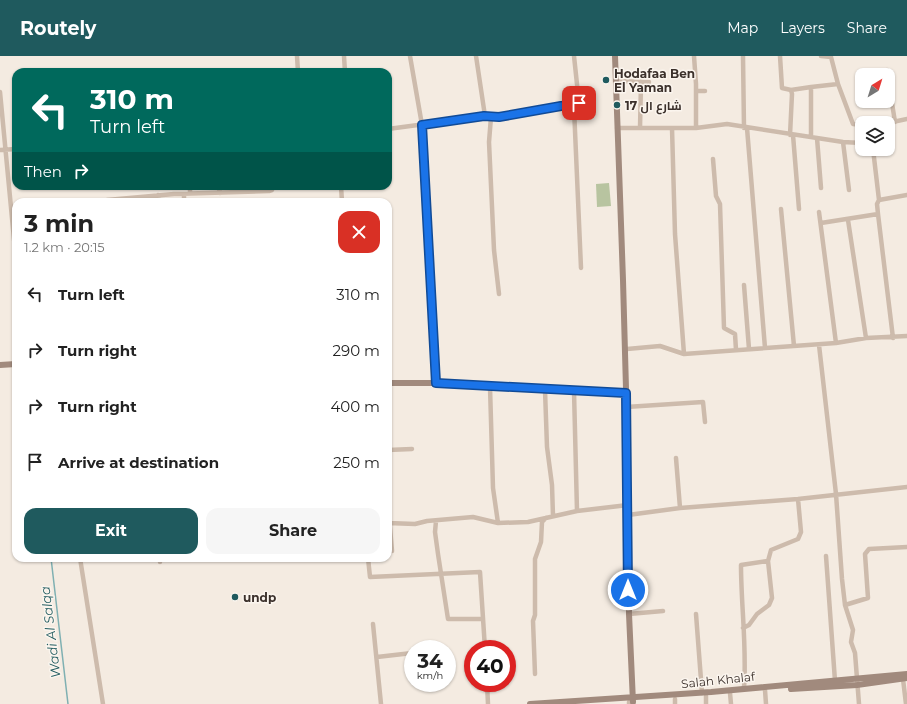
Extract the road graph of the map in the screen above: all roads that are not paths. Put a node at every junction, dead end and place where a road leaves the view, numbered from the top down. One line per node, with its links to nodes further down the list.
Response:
1 (297, 56): 11 (street)
2 (344, 56): 12 (street)
3 (410, 56): 28 (street)
4 (476, 56): 23 (street)
5 (574, 56): 22 (street)
6 (615, 56): 13 (street)
7 (694, 56): 19 (street)
8 (743, 56): 33 (street)
9 (780, 56): 18 (street)
10 (821, 56): 16 (street)
11 (298, 68)
12 (345, 68)
13 (616, 81): 15 (street); 29 (street)
14 (649, 82): 15 (street)
15 (641, 83): 30 (street)
16 (838, 84): 17 (street); 27 (street)
17 (811, 88): 18 (street); 36 (street)
18 (791, 90): 35 (street)
19 (696, 91): 20 (street); 32 (street)
20 (705, 91)
21 (0, 92): 42 (street)
22 (579, 103): 24 (street); 66 (street)
23 (484, 116): 24 (street); 28 (street)
24 (491, 117): 68 (street)
25 (907, 119): 26 (street)
26 (895, 122)
27 (855, 124)
28 (422, 125): 34 (street); 83 (street)
29 (617, 128): 30 (street); 87 (street)
30 (640, 128): 31 (street)
31 (672, 128): 32 (street); 79 (street)
32 (696, 128): 33 (street)
33 (745, 128): 35 (street); 75 (street)
34 (392, 129)
35 (791, 134): 36 (street); 60 (street)
36 (811, 137): 37 (street)
37 (817, 138): 38 (street); 45 (street)
38 (844, 142): 39 (street); 48 (street)
39 (855, 143)
40 (12, 149): 42 (street)
41 (0, 150): 42 (street)
42 (6, 150): 59 (street)
43 (874, 156): 58 (street)
44 (713, 160): 78 (street)
45 (821, 188)
46 (220, 190): 51 (street)
47 (272, 190): 49 (street)
48 (849, 190)
49 (238, 192): 51 (street)
50 (190, 193): 51 (street); 52 (street)
51 (220, 193)
52 (184, 194): 53 (street); 57 (street)
53 (158, 195): 55 (street); 56 (street)
54 (907, 195): 58 (street)
55 (138, 198)
56 (158, 198)
57 (184, 198)
58 (879, 200): 63 (street)
59 (12, 207)
60 (799, 208)
61 (781, 209): 74 (street)
62 (819, 212): 65 (street)
63 (878, 214): 64 (street); 71 (street)
64 (848, 220): 65 (street); 70 (street)
65 (821, 223): 72 (street)
66 (581, 268)
67 (744, 284): 77 (street)
68 (499, 294)
69 (907, 336): 71 (street)
70 (866, 338): 71 (street); 72 (street)
71 (893, 338)
72 (836, 344): 73 (street)
73 (819, 345): 74 (street); 94 (street)
74 (794, 346): 75 (street)
75 (765, 348): 77 (street)
76 (627, 349): 79 (street)
77 (749, 349): 78 (street)
78 (736, 350): 79 (street)
79 (684, 354)
80 (12, 364): 81 (street)
81 (0, 365)
82 (392, 383): 83 (street)
83 (436, 383): 84 (street)
84 (490, 387): 85 (street); 104 (street)
85 (545, 390): 86 (street); 100 (street)
86 (574, 390): 87 (street); 98 (street)
87 (626, 393): 88 (street)
88 (626, 407): 89 (street); 96 (street)
89 (706, 422)
90 (412, 449): 91 (street)
91 (392, 450)
92 (676, 458): 97 (street)
93 (907, 487): 94 (street)
94 (836, 494): 95 (street); 111 (street)
95 (798, 498): 97 (street); 107 (street)
96 (628, 505): 98 (street); 99 (street)
97 (680, 508): 99 (street)
98 (577, 511): 100 (street)
99 (628, 515): 113 (street)
100 (553, 516): 101 (street)
101 (546, 518): 104 (street); 121 (street)
102 (436, 521): 103 (street); 104 (street); 110 (street)
103 (392, 523)
104 (498, 523)
105 (907, 546): 111 (street)
106 (826, 556): 123 (street)
107 (768, 561): 117 (street); 117 (street)
108 (81, 562): 132 (street)
109 (368, 562): 110 (street)
110 (442, 574): 115 (street); 115 (street)
111 (845, 605): 124 (street)
112 (663, 611): 113 (street)
113 (629, 614): 130 (street)
114 (696, 614): 129 (street)
115 (482, 619): 118 (street)
116 (373, 624): 120 (street)
117 (743, 628): 125 (street)
118 (484, 640)
119 (404, 654): 120 (street)
120 (377, 656): 133 (street)
121 (535, 674)
122 (906, 677): 124 (street, Salah Khalaf); 141 (street)
123 (836, 681): 124 (street, Salah Khalaf); 125 (street, Salah Khalaf)
124 (856, 682): 126 (street, Salah Khalaf); 140 (street)
125 (744, 688): 129 (street, Salah Khalaf)
126 (765, 690): 128 (street, Salah Khalaf); 139 (street)
127 (487, 692): 134 (street)
128 (730, 693): 129 (street, Salah Khalaf); 138 (street)
129 (704, 695): 130 (street, Salah Khalaf); 131 (street, Salah Khalaf); 137 (street)
130 (631, 701): 131 (street, Salah Khalaf); 135 (street, Salah Khalaf); 136 (street, Salah Khalaf)
131 (675, 701)
132 (103, 704)
133 (381, 704)
134 (488, 704)
135 (530, 704)
136 (604, 704)
137 (706, 704)
138 (731, 704)
139 (766, 704)
140 (859, 704)
141 (906, 704)

